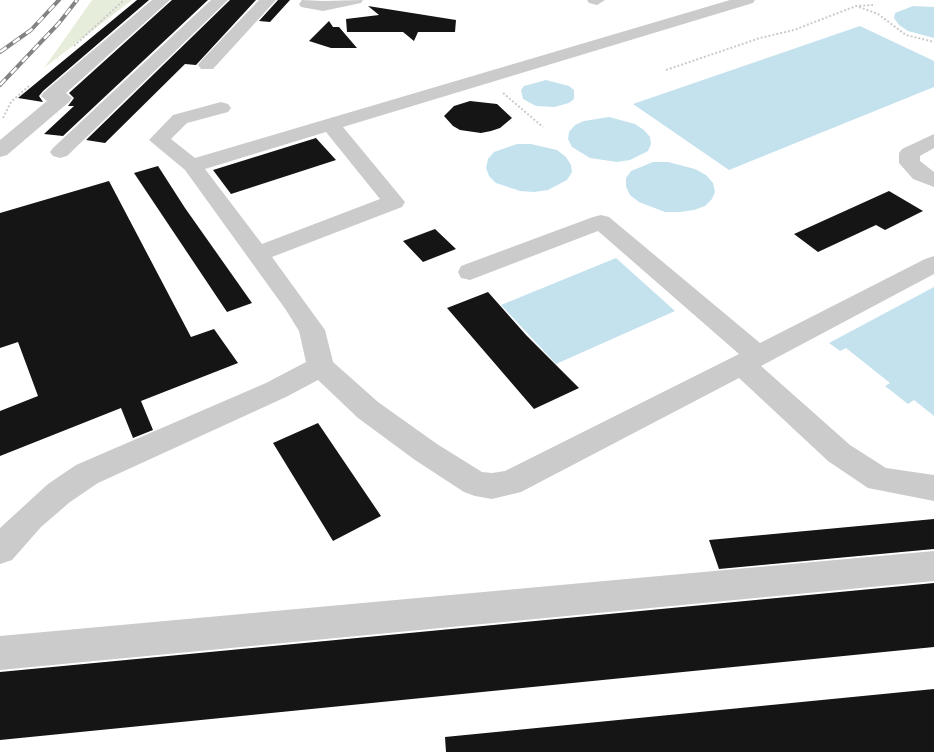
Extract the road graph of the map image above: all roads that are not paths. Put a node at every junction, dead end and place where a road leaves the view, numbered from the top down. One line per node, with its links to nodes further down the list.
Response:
1 (162, 0): 8 (street)
2 (220, 0): 10 (street)
3 (268, 0): 7 (street)
4 (310, 0): 5 (street)
5 (355, 0)
6 (747, 0): 11 (street)
7 (207, 65)
8 (47, 104): 10 (street); 12 (street); 14 (street)
9 (220, 108): 16 (street)
10 (100, 114): 15 (street)
11 (330, 125): 16 (street); 18 (street)
12 (0, 134)
13 (934, 140): 17 (street)
14 (0, 151)
15 (60, 152)
16 (192, 166): 18 (street)
17 (934, 181)
18 (257, 254): 22 (street)
19 (934, 264): 21 (street)
20 (470, 272): 21 (street)
21 (750, 360): 22 (street); 23 (street)
22 (321, 366): 24 (street)
23 (934, 488)
24 (0, 550)
25 (934, 566): 26 (street)
26 (0, 653)

